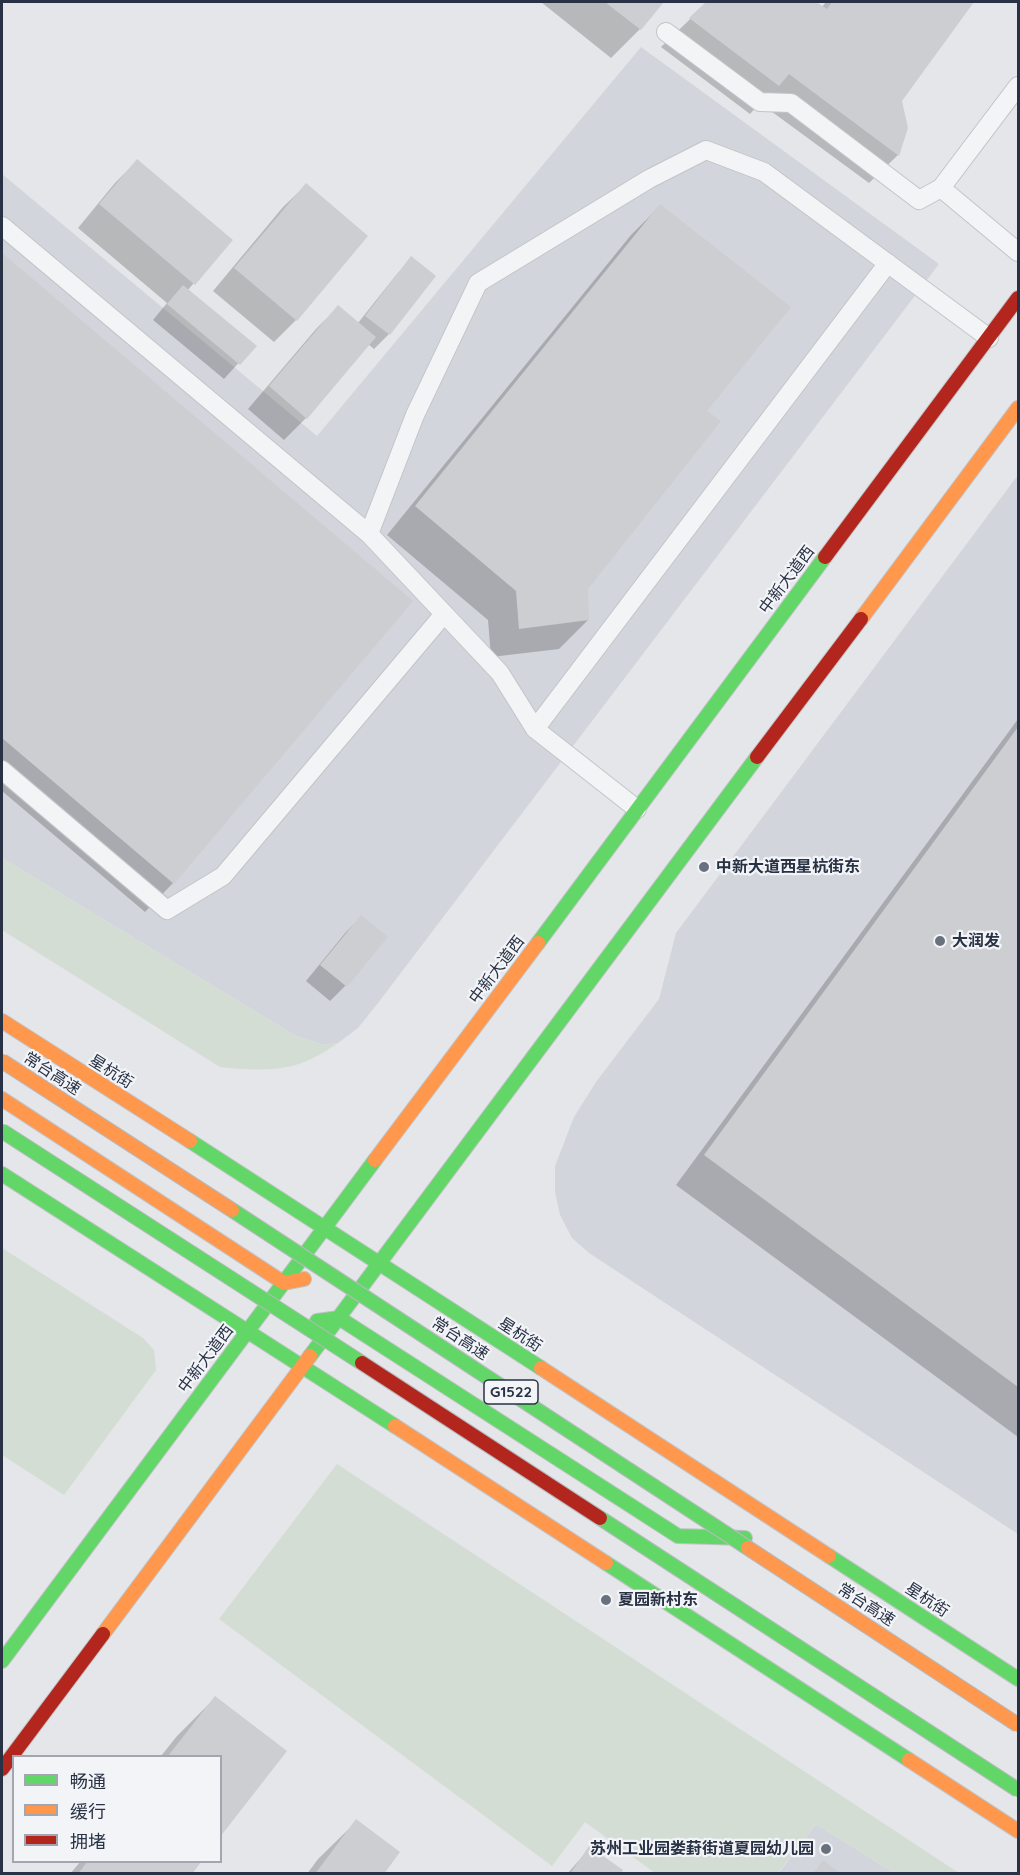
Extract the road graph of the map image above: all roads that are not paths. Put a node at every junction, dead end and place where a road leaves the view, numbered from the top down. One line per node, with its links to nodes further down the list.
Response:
1 (666, 32): 3 (lane)
2 (1018, 86): 3 (lane)
3 (941, 188): 5 (lane)
4 (2, 226): 10 (lane)
5 (1018, 252)
6 (888, 263): 8 (lane); 10 (lane); 12 (lane)
7 (1018, 298): 8 (main road, 中新大道西)
8 (989, 338): 14 (main road, 中新大道西)
9 (1018, 408): 21 (main road)
10 (369, 534): 11 (lane)
11 (444, 614): 12 (lane); 13 (lane)
12 (535, 729): 14 (lane)
13 (2, 770)
14 (637, 809): 20 (main road, 中新大道西)
15 (2, 1022): 20 (main road, 星杭街)
16 (2, 1061): 31 (main road, 常台高速 / G1522, bridge)
17 (2, 1099): 22 (main road)
18 (2, 1131): 35 (main road, bridge)
19 (2, 1174): 24 (main road)
20 (325, 1227): 21 (main road, 星杭街); 22 (main road, 中新大道西)
21 (379, 1263): 22 (main road); 23 (main road); 28 (main road, 星杭街)
22 (284, 1282): 24 (main road, 中新大道西)
23 (339, 1318): 24 (main road); 25 (main road); 26 (main road)
24 (248, 1332): 25 (main road); 29 (main road, 中新大道西)
25 (302, 1366): 32 (main road); 36 (main road)
26 (758, 1538)
27 (782, 1539): 28 (main road)
28 (804, 1540): 30 (main road, 星杭街)
29 (2, 1661)
30 (1018, 1679)
31 (1018, 1725)
32 (12, 1755)
33 (12, 1756): 34 (main road)
34 (2, 1769)
35 (1018, 1790)
36 (1018, 1831)

